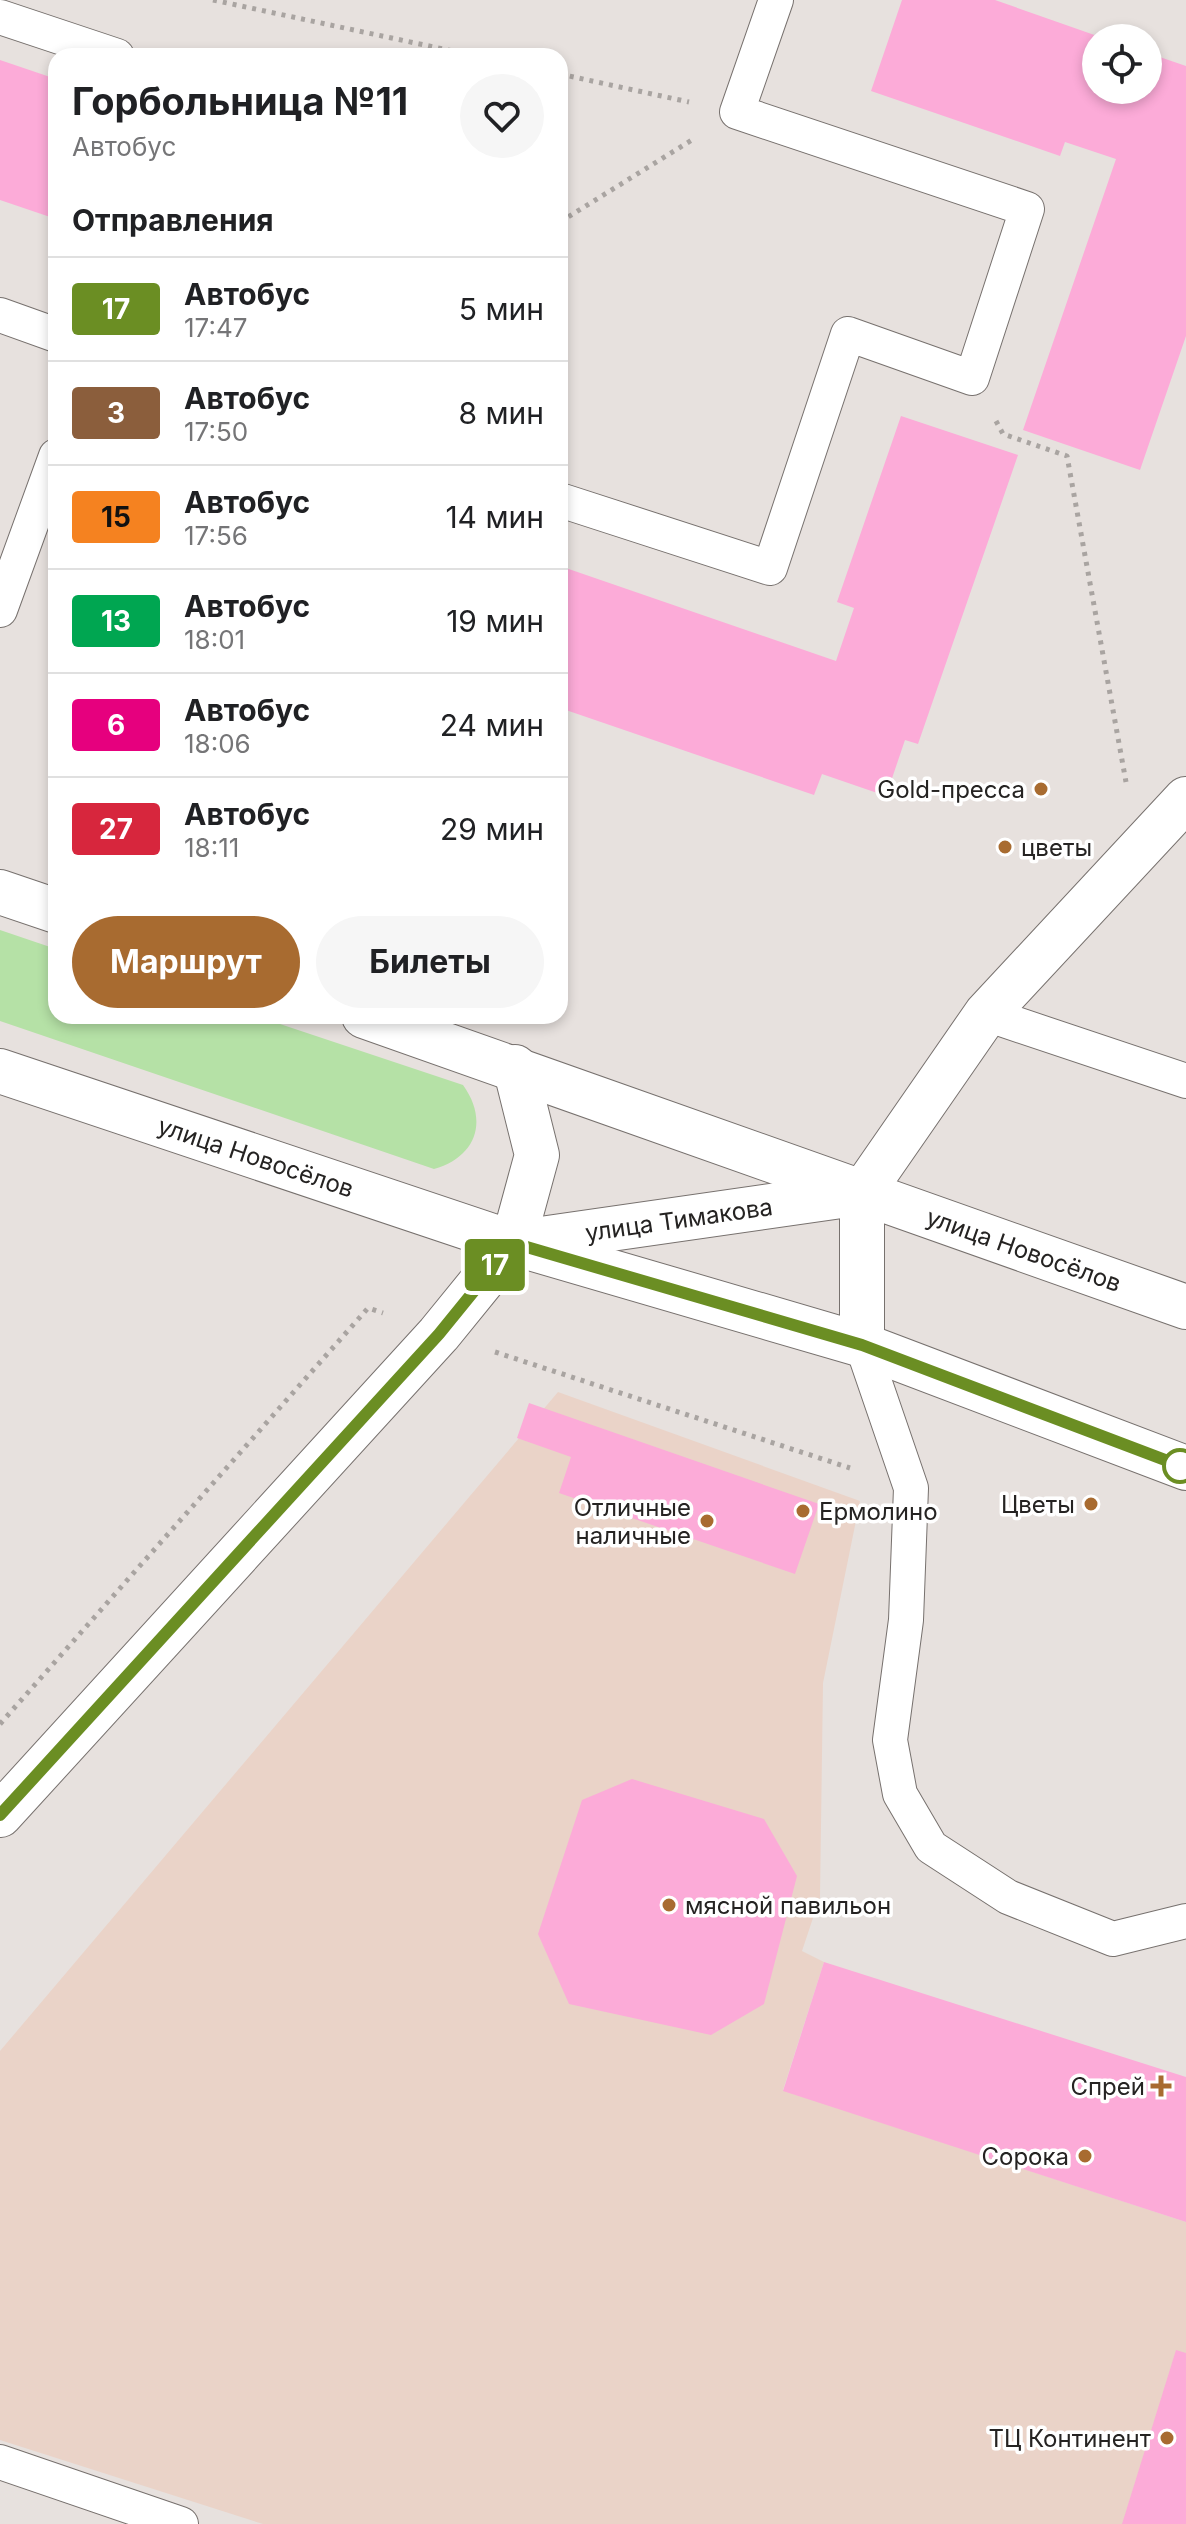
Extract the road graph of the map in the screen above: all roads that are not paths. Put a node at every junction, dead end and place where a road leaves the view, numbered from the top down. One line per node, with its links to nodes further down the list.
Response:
1 (776, 0): 7 (lane)
2 (0, 17): 3 (lane)
3 (93, 48)
4 (0, 315): 5 (lane)
5 (48, 332)
6 (48, 478): 8 (lane)
7 (568, 503)
8 (0, 610)
9 (1186, 799): 12 (main road)
10 (0, 892): 11 (main road)
11 (48, 908)
12 (986, 1014): 16 (lane); 17 (main road)
13 (388, 1024): 14 (main road, улица Новосёлов)
14 (515, 1067): 17 (main road, улица Новосёлов); 18 (main road)
15 (0, 1071): 18 (main road, улица Новосёлов)
16 (1186, 1081)
17 (862, 1193): 18 (main road, улица Тимакова); 19 (main road, улица Новосёлов); 20 (main road)
18 (513, 1243): 20 (main road, улица Новосёлов); 22 (main road)
19 (1186, 1307)
20 (862, 1345): 21 (main road, улица Новосёлов); 23 (lane)
21 (1186, 1468)
22 (0, 1815)
23 (1186, 1921)
24 (0, 2462): 25 (lane)
25 (181, 2524)

